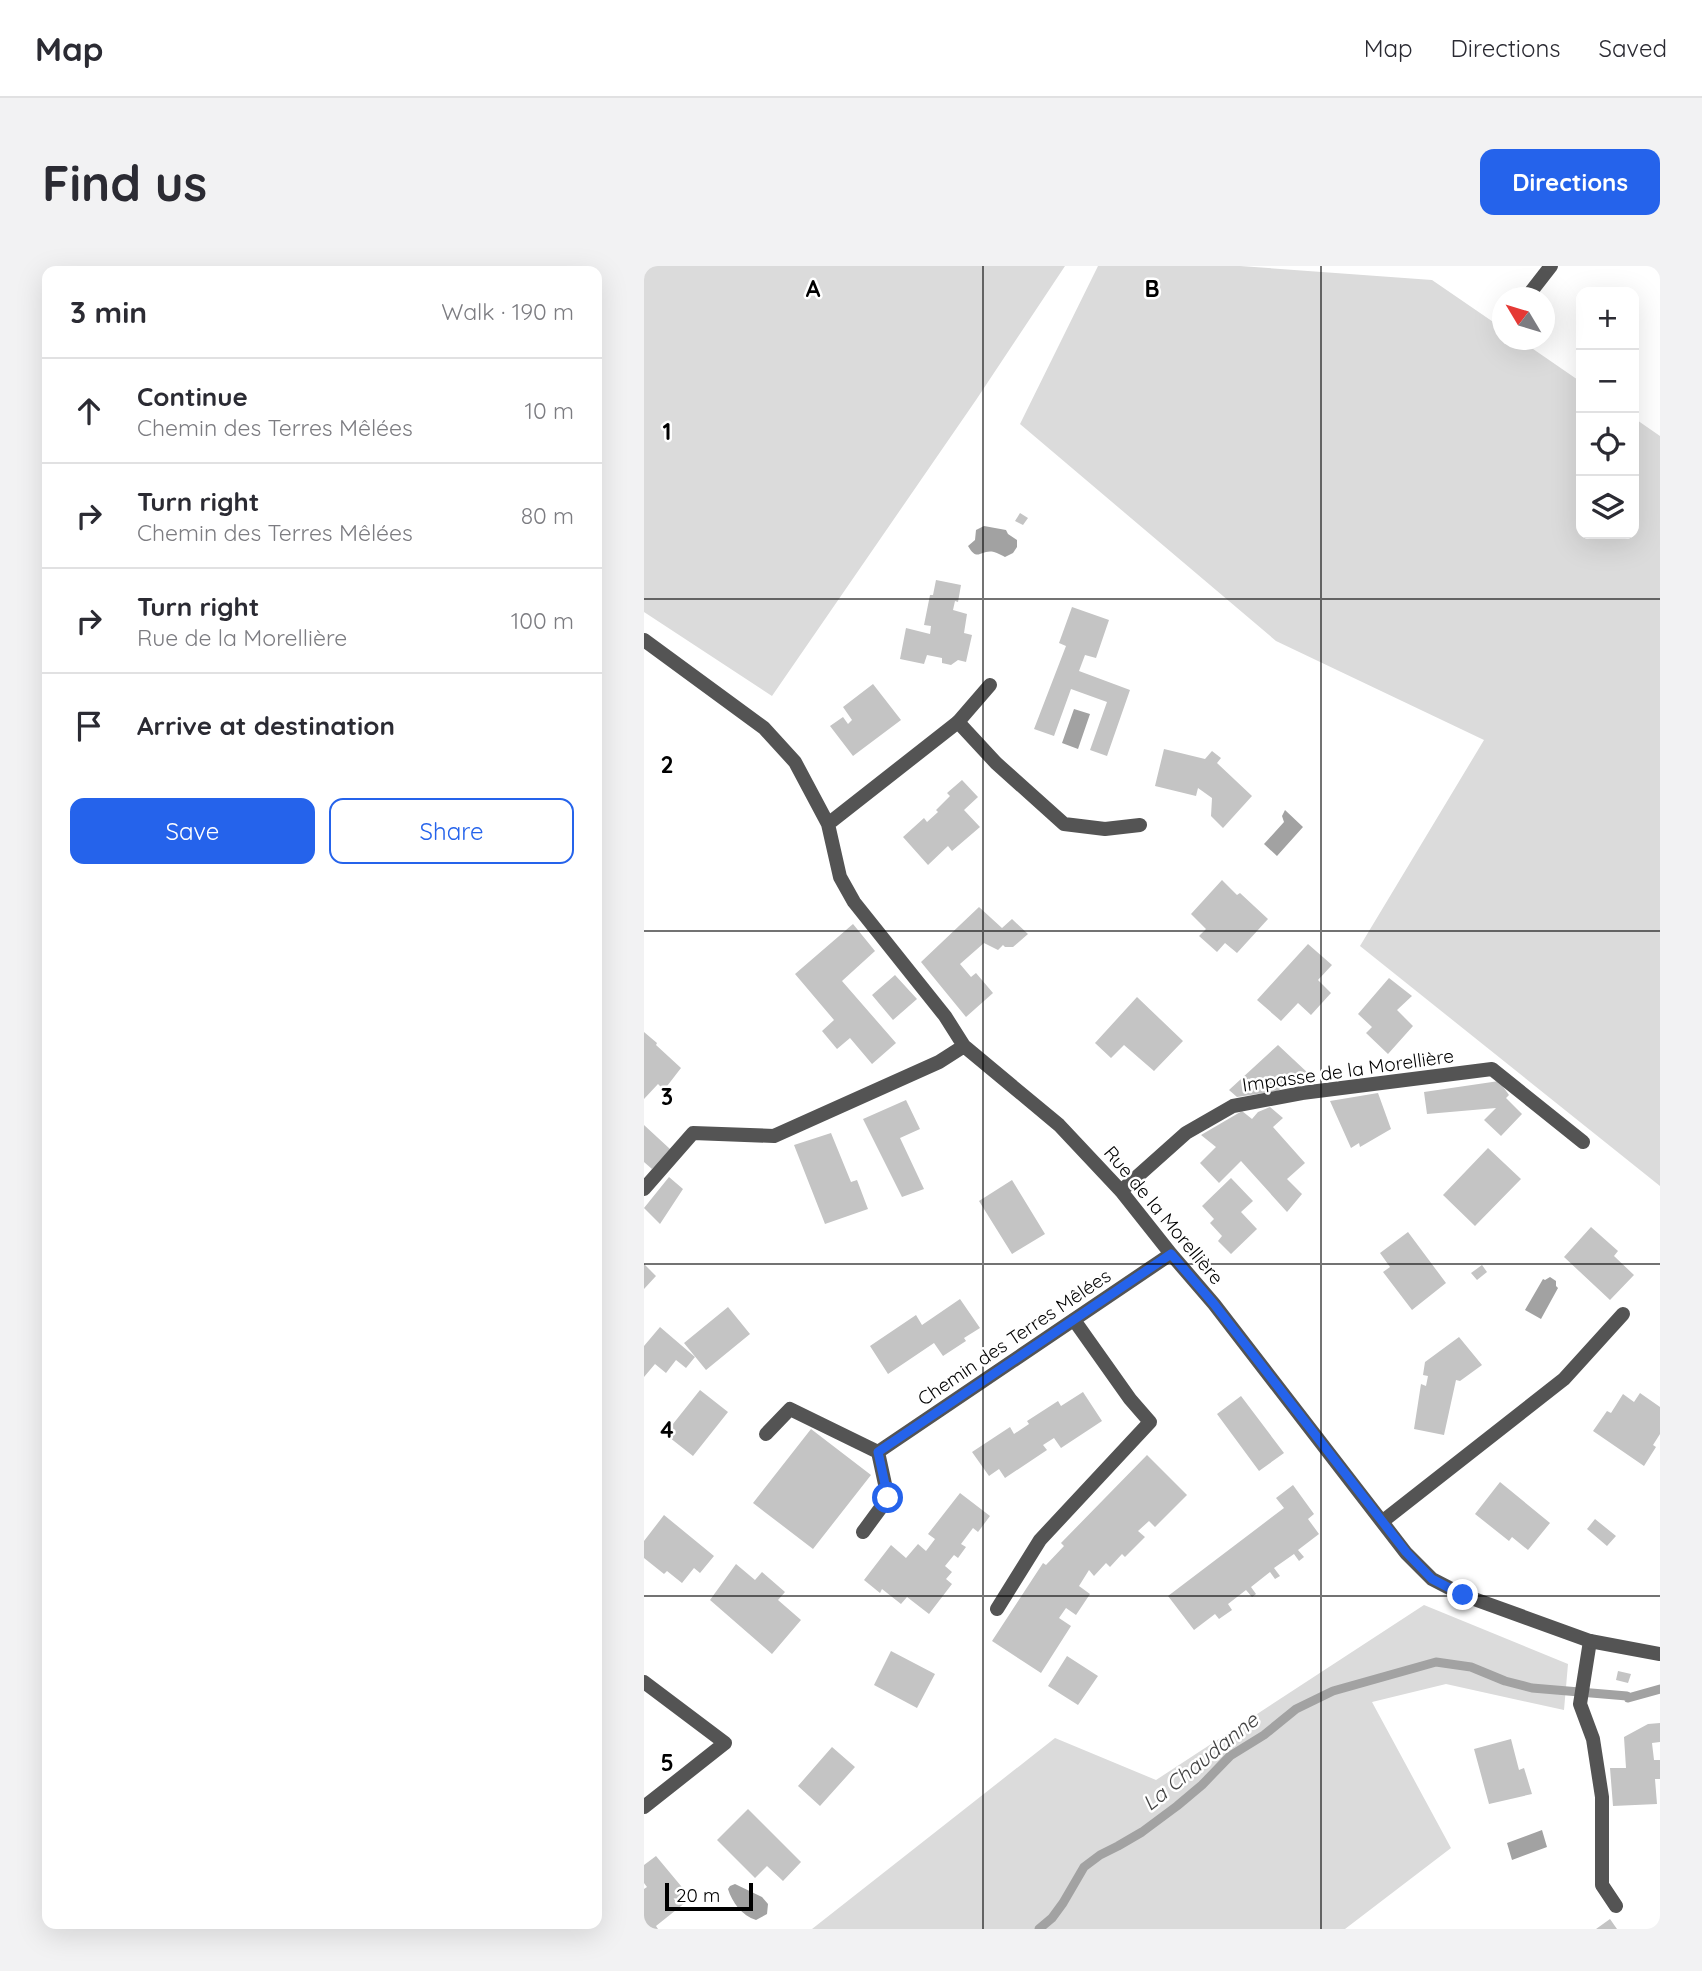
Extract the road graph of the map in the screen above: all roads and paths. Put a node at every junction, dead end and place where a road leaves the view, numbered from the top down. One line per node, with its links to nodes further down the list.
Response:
1 (1551, 266): 2 (street)
2 (1535, 287)
3 (644, 640): 6 (street, Rue de la Morellière)
4 (990, 685): 5 (street)
5 (958, 722): 6 (street); 7 (street)
6 (828, 824): 8 (street, Rue de la Morellière)
7 (1140, 825)
8 (964, 1046): 10 (street); 11 (street, Rue de la Morellière)
9 (1583, 1142): 11 (street, Impasse de la Morellière)
10 (644, 1189)
11 (1121, 1191): 12 (street, Rue de la Morellière)
12 (1171, 1254): 14 (street, Chemin des Terres Mêlées); 17 (street, Rue de la Morellière)
13 (1623, 1314): 17 (street)
14 (1074, 1320): 16 (street, Chemin des Terres Mêlées); 19 (street)
15 (766, 1434): 16 (street)
16 (878, 1452): 18 (street)
17 (1382, 1521): 20 (street, Rue de la Morellière)
18 (863, 1532)
19 (996, 1609)
20 (1590, 1641): 21 (street, Rue de la Morellière); 24 (street)
21 (1660, 1654)
22 (644, 1682): 23 (street)
23 (644, 1807)
24 (1616, 1906)

